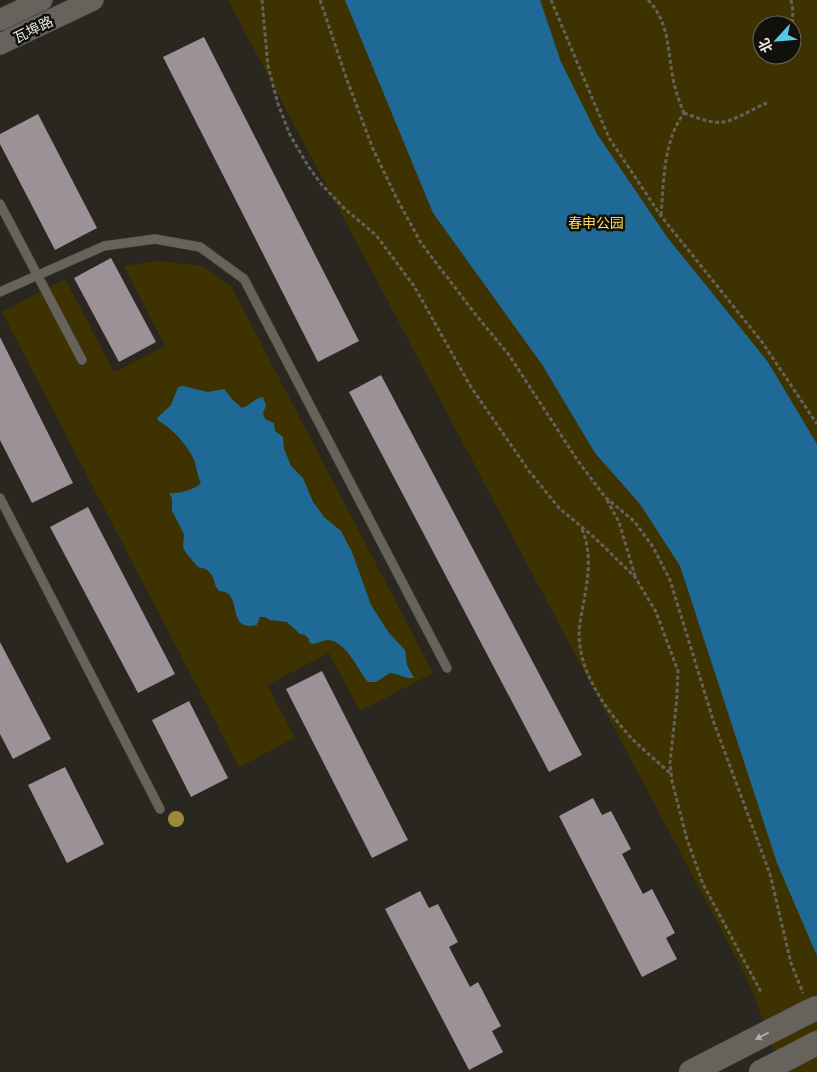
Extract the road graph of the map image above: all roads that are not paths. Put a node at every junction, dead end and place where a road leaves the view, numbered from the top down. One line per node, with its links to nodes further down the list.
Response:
1 (42, 0): 3 (street, 瓦埠路)
2 (93, 0): 4 (street, 瓦埠路)
3 (0, 20)
4 (0, 44)
5 (0, 204): 7 (lane)
6 (0, 292): 9 (lane)
7 (82, 360)
8 (0, 498): 10 (lane)
9 (447, 668)
10 (160, 809)
11 (809, 1007): 13 (main road, one-way to 13)
12 (817, 1043): 14 (main road)
13 (691, 1072)
14 (761, 1072)

